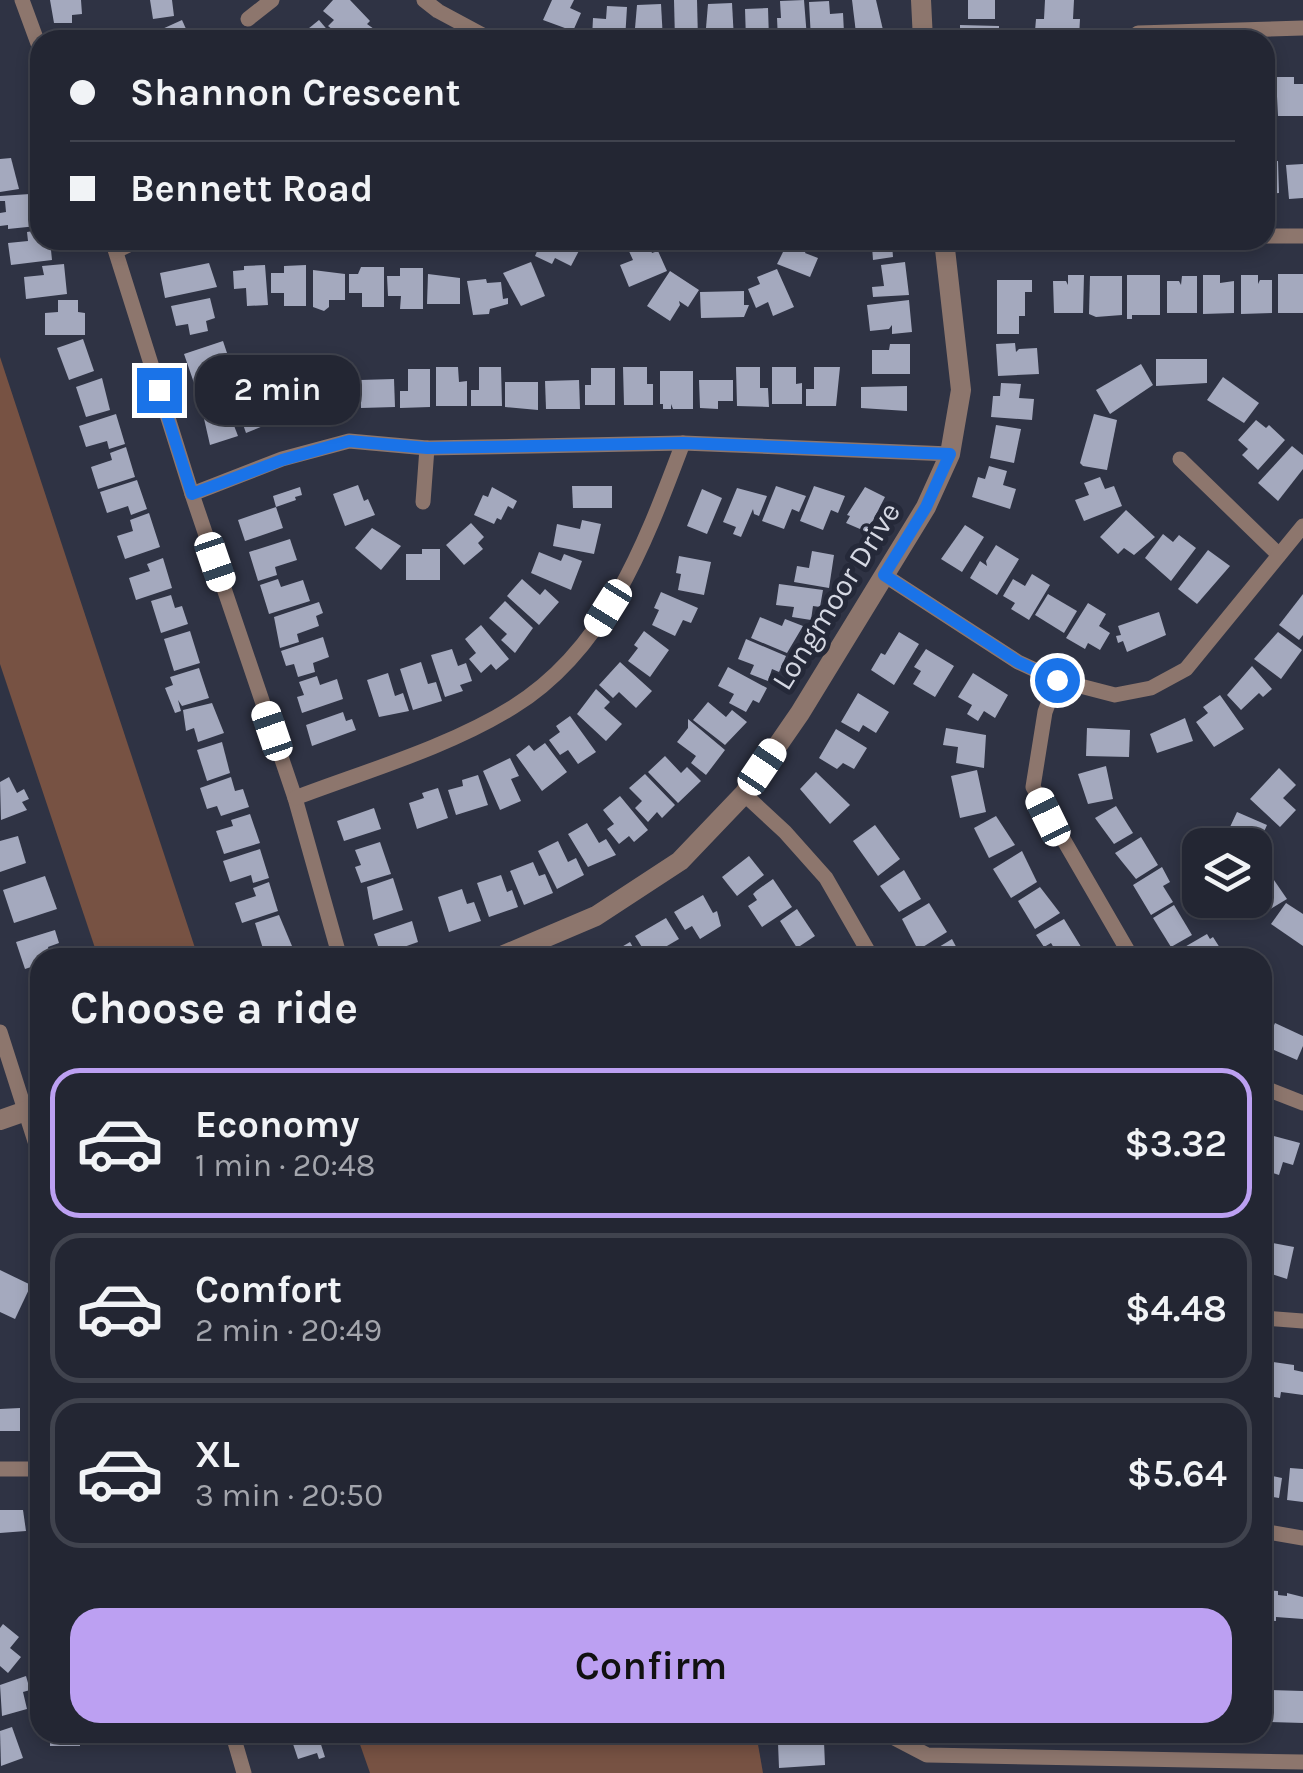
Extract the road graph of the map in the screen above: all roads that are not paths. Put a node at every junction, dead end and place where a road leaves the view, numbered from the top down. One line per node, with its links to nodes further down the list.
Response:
1 (22, 0): 7 (street)
2 (272, 0): 5 (street)
3 (424, 0): 8 (street)
4 (921, 0): 9 (street)
5 (248, 20)
6 (1303, 28): 10 (street)
7 (33, 30)
8 (473, 30)
9 (922, 30)
10 (1220, 30)
11 (1275, 236): 12 (street)
12 (1303, 236)
13 (116, 250): 19 (street)
14 (946, 250): 17 (street, Longmoor Drive)
15 (683, 443): 16 (street); 17 (street); 26 (street)
16 (427, 448): 19 (street); 20 (street)
17 (950, 454): 23 (street, Longmoor Drive)
18 (1180, 459): 22 (street)
19 (192, 494): 26 (street)
20 (423, 502)
21 (1303, 526): 22 (street)
22 (1280, 555): 24 (street)
23 (884, 575): 24 (street); 25 (street, Longmoor Drive)
24 (1057, 680): 30 (street)
25 (744, 794): 28 (street, Longmoor Drive); 29 (street)
26 (295, 798): 27 (street)
27 (337, 948)
28 (521, 948)
29 (866, 948)
30 (1126, 948)
31 (0, 1032): 33 (street)
32 (1272, 1091): 34 (street)
33 (30, 1103)
34 (1303, 1103)
35 (30, 1109): 36 (street)
36 (0, 1120)
37 (1272, 1318): 38 (street)
38 (1303, 1320)
39 (0, 1468): 40 (street)
40 (30, 1468)
41 (1272, 1532): 42 (street)
42 (1303, 1538)
43 (235, 1743): 46 (street)
44 (904, 1743): 45 (street)
45 (1303, 1762)
46 (244, 1773)

